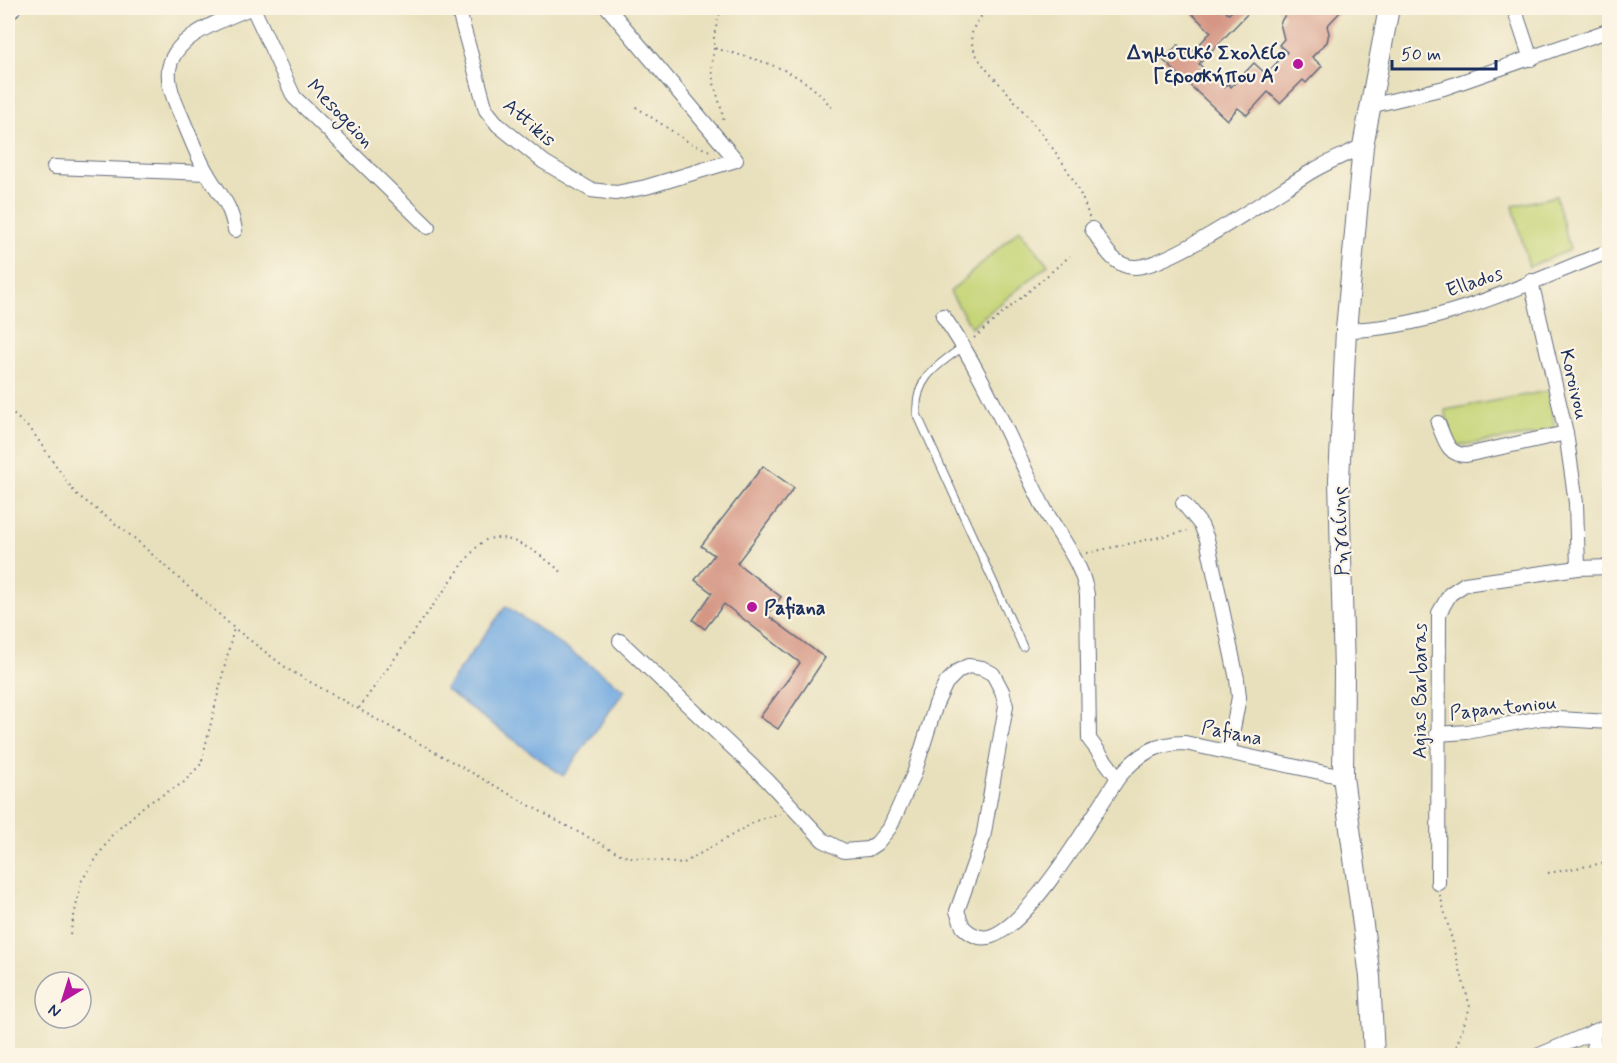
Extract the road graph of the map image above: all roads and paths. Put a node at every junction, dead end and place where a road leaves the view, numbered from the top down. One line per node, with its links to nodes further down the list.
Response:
1 (251, 8): 14 (street); 15 (street, Mesogeion)
2 (458, 8): 3 (street, Attikis)
3 (608, 8)
4 (721, 8): 11 (path)
5 (990, 8): 16 (path)
6 (1389, 8): 10 (street, Ρηγαίνης)
7 (1514, 8): 9 (street)
8 (1610, 30): 9 (street)
9 (1531, 59): 10 (street)
10 (1370, 106): 12 (street, Ρηγαίνης)
11 (832, 108)
12 (1363, 146): 16 (street); 22 (street, Ρηγαίνης)
13 (54, 167): 14 (street)
14 (207, 173): 17 (street)
15 (428, 227)
16 (1092, 229)
17 (235, 230)
18 (1610, 251): 20 (street, Ellados)
19 (1070, 256): 23 (path)
20 (1531, 281): 22 (street, Ellados); 26 (street, Koroivou)
21 (943, 316): 23 (street)
22 (1346, 330): 40 (street, Ρηγαίνης)
23 (964, 346): 29 (street); 35 (lane)
24 (8, 413): 33 (path)
25 (1438, 423): 26 (street)
26 (1566, 433): 31 (street, Koroivou)
27 (1183, 503): 28 (street)
28 (1202, 528): 29 (path); 39 (street)
29 (1074, 556): 41 (street)
30 (1610, 567): 31 (street, Agias Barbaras)
31 (1578, 568): 38 (street, Agias Barbaras)
32 (564, 574): 36 (path)
33 (234, 628): 36 (path); 46 (path)
34 (620, 641): 42 (street, Pafiana)
35 (1023, 647)
36 (359, 708): 42 (path)
37 (1610, 722): 38 (street, Papantoniou)
38 (1437, 734): 45 (street, Agias Barbaras)
39 (1229, 750): 40 (street, Pafiana); 41 (street, Pafiana)
40 (1343, 777): 49 (street, Ρηγαίνης)
41 (1118, 778): 42 (street, Pafiana)
42 (794, 810)
43 (1610, 861): 44 (path)
44 (1548, 873)
45 (1438, 883): 50 (path)
46 (70, 934)
47 (1610, 1025): 48 (street)
48 (1592, 1032): 51 (street); 52 (street)
49 (1374, 1056)
50 (1453, 1056)
51 (1537, 1056)
52 (1596, 1056)

